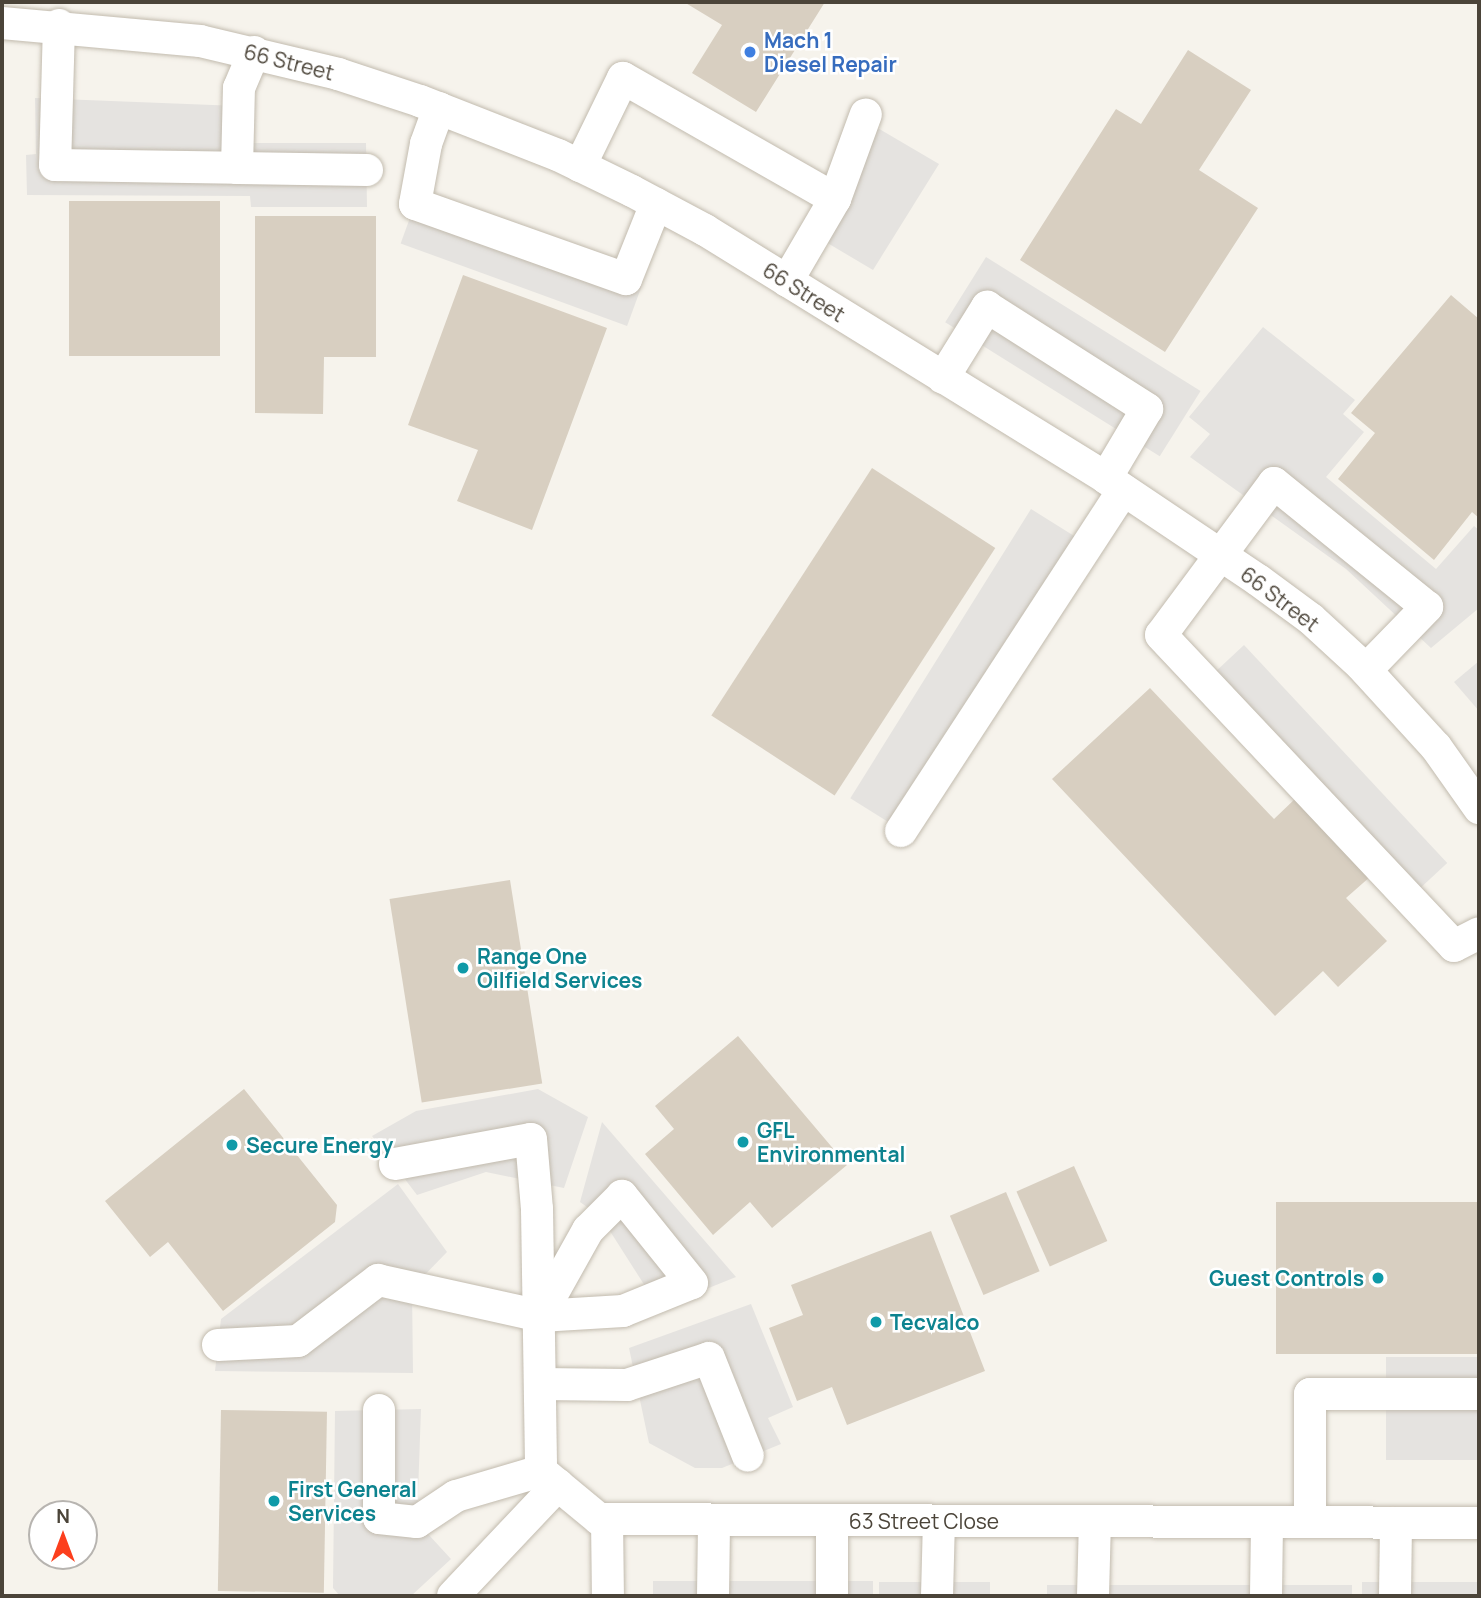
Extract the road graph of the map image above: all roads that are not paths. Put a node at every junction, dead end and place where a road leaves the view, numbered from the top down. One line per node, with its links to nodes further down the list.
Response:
1 (2, 23): 2 (street, 66 Street)
2 (59, 25): 3 (street, 66 Street); 7 (street)
3 (254, 52): 4 (street, 66 Street); 7 (street)
4 (439, 108): 6 (street, 66 Street); 10 (street)
5 (866, 114): 9 (street)
6 (580, 166): 9 (street); 10 (street, 66 Street)
7 (237, 168): 8 (street)
8 (367, 170)
9 (835, 199): 11 (street)
10 (656, 204): 11 (street, 66 Street)
11 (786, 281): 12 (street, 66 Street)
12 (943, 377): 13 (street, 66 Street); 13 (street)
13 (1114, 484): 14 (street, 66 Street); 17 (street)
14 (1222, 555): 15 (street, 66 Street); 15 (street); 18 (street)
15 (1366, 670): 16 (street, 66 Street)
16 (1476, 796)
17 (901, 831)
18 (1479, 933)
19 (395, 1164): 20 (street)
20 (540, 1316): 20 (street); 21 (street); 22 (street)
21 (218, 1345)
22 (541, 1384): 25 (street); 26 (street)
23 (1479, 1394): 32 (street)
24 (379, 1410): 26 (street)
25 (748, 1455)
26 (550, 1478): 27 (street); 36 (street)
27 (607, 1519): 28 (street, 63 Street Close); 37 (street)
28 (714, 1520): 29 (street, 63 Street Close); 38 (street)
29 (832, 1520): 30 (street, 63 Street Close); 39 (street)
30 (939, 1521): 31 (street, 63 Street Close); 40 (street)
31 (1095, 1521): 33 (street, 63 Street Close); 41 (street)
32 (1310, 1522): 33 (street, 63 Street Close); 34 (street, 63 Street Close)
33 (1267, 1523): 42 (street)
34 (1396, 1523): 35 (street, 63 Street Close); 43 (street)
35 (1479, 1523)
36 (453, 1596)
37 (608, 1596)
38 (713, 1596)
39 (832, 1596)
40 (937, 1596)
41 (1093, 1596)
42 (1266, 1596)
43 (1395, 1596)

